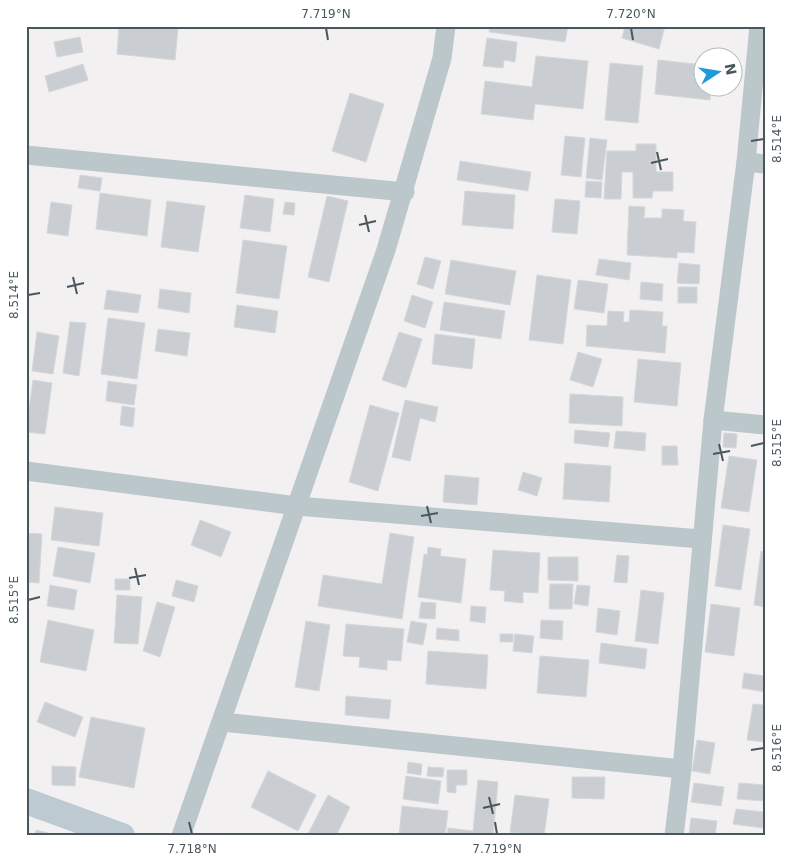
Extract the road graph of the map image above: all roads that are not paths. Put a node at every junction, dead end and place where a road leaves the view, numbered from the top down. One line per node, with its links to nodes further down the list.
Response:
1 (446, 26): 5 (street)
2 (759, 26): 4 (street)
3 (26, 155): 5 (street)
4 (755, 163): 6 (street)
5 (404, 192): 9 (street)
6 (713, 420): 7 (street); 10 (street)
7 (765, 425)
8 (26, 471): 9 (street)
9 (297, 506): 10 (street); 11 (street)
10 (702, 539): 12 (street)
11 (222, 722): 12 (street); 15 (street)
12 (682, 769): 16 (street)
13 (26, 801): 14 (street)
14 (122, 836)
15 (181, 836)
16 (674, 836)

